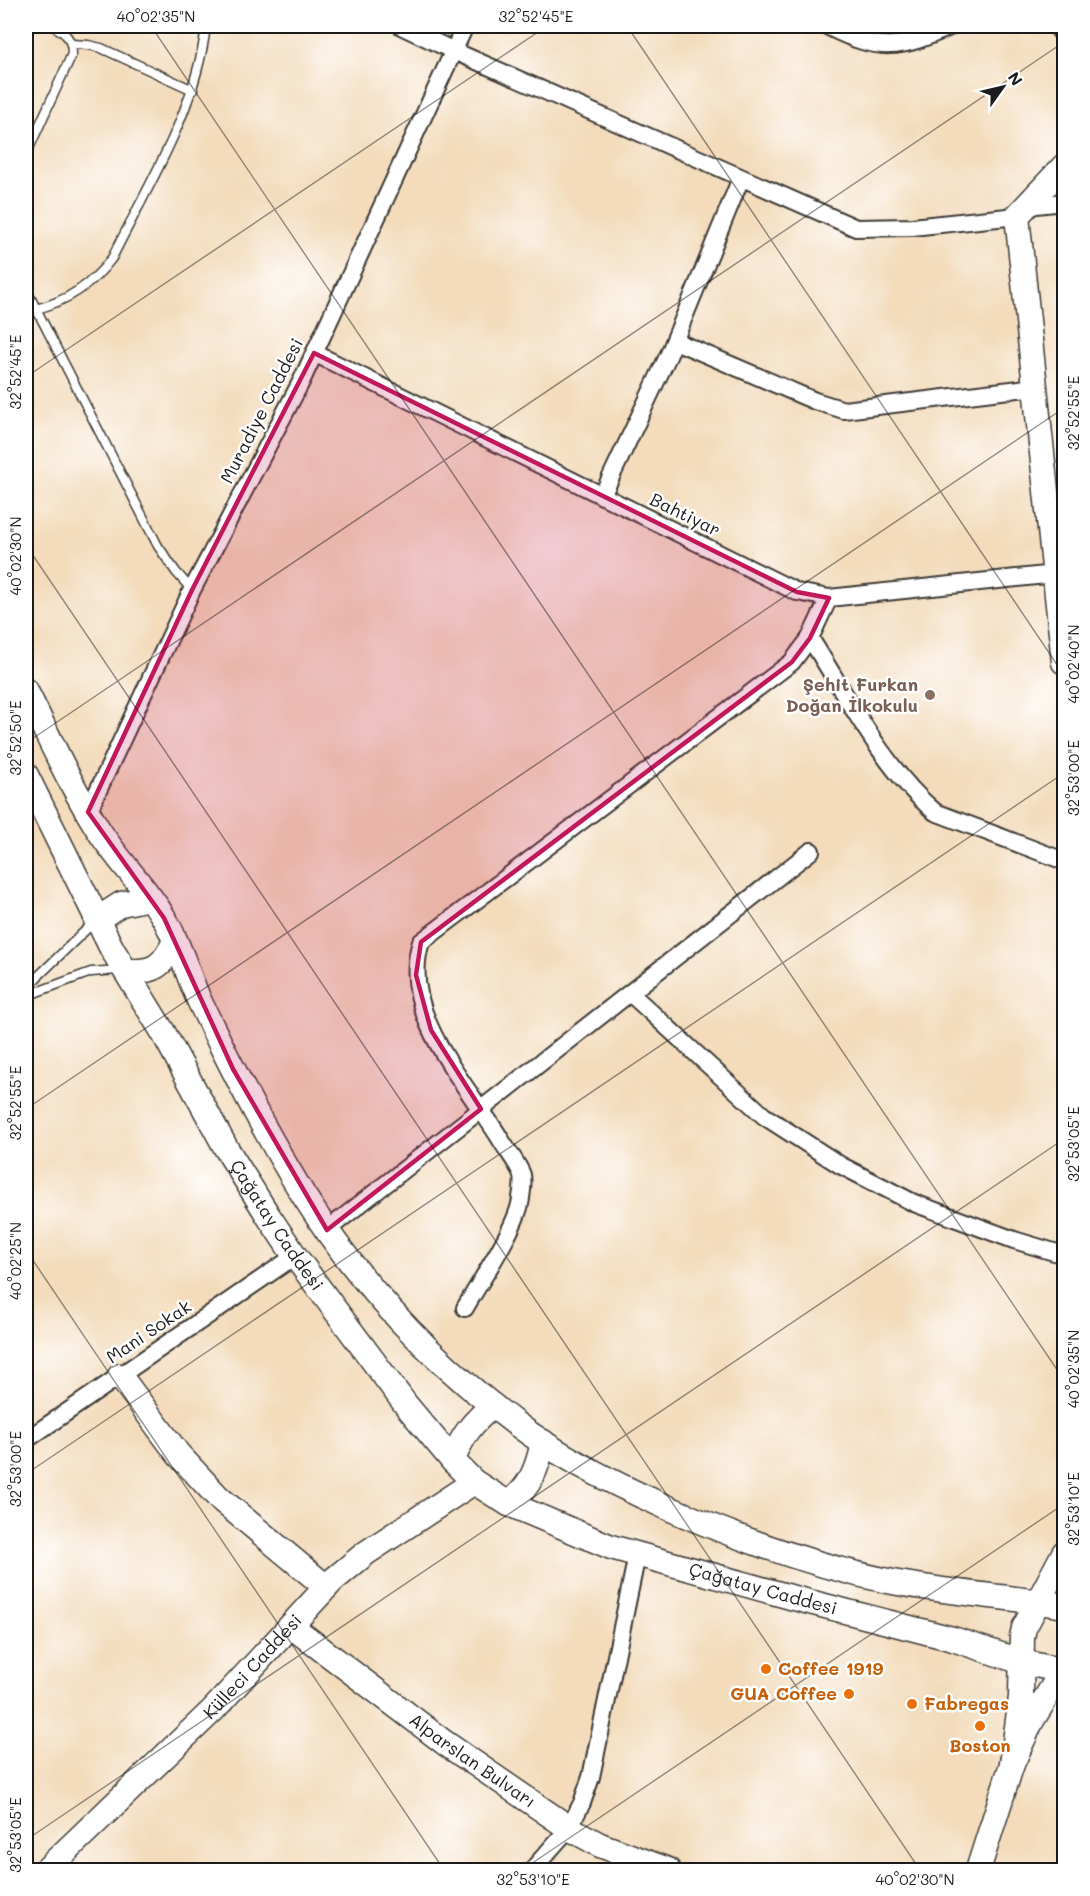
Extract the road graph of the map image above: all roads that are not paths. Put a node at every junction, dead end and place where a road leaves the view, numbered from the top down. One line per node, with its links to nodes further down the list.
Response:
1 (53, 26): 9 (lane)
2 (206, 26): 11 (lane)
3 (401, 26): 10 (street)
4 (465, 26): 10 (street, Muradiye Caddesi)
5 (827, 26): 6 (street)
6 (952, 26)
7 (1056, 26): 8 (street)
8 (1065, 36)
9 (72, 44): 11 (lane); 12 (lane)
10 (454, 51): 14 (street); 20 (street, Muradiye Caddesi)
11 (193, 90): 18 (lane)
12 (26, 155)
13 (1065, 166): 16 (main road)
14 (741, 178): 16 (street); 19 (street)
15 (1065, 202): 16 (street)
16 (1022, 211): 21 (main road)
17 (26, 289): 18 (lane)
18 (36, 309): 24 (lane)
19 (675, 341): 21 (street); 22 (street)
20 (314, 353): 22 (street, Bahtiyar); 24 (street, Muradiye Caddesi)
21 (1035, 387): 23 (main road)
22 (602, 496): 25 (street, Bahtiyar)
23 (1060, 574): 25 (street, Bahtiyar); 27 (main road)
24 (192, 590): 30 (street, Muradiye Caddesi)
25 (829, 598): 26 (street)
26 (810, 638): 32 (street); 40 (street)
27 (1065, 662)
28 (26, 691): 30 (main road)
29 (26, 775): 34 (main road, Çağatay Caddesi)
30 (88, 812): 33 (main road)
31 (811, 851): 38 (street)
32 (1065, 861)
33 (150, 898): 34 (main road); 35 (main road)
34 (96, 920): 36 (main road, Çağatay Caddesi); 37 (lane)
35 (175, 941): 36 (main road); 41 (main road)
36 (126, 971): 39 (lane); 43 (main road, Çağatay Caddesi)
37 (26, 988)
38 (630, 993): 40 (street); 42 (street)
39 (26, 996)
40 (481, 1109): 41 (street); 44 (street)
41 (327, 1230): 46 (main road)
42 (1065, 1255)
43 (296, 1256): 45 (street, Mani Sokak); 49 (main road, Çağatay Caddesi)
44 (465, 1308)
45 (120, 1376): 47 (street, Mani Sokak); 54 (main road)
46 (493, 1406): 48 (main road); 49 (main road)
47 (26, 1440)
48 (543, 1442): 51 (main road); 55 (main road)
49 (453, 1461): 50 (main road, Çağatay Caddesi)
50 (474, 1482): 51 (main road, Çağatay Caddesi); 54 (main road, Külleci Caddesi)
51 (509, 1504): 53 (main road, Çağatay Caddesi)
52 (1065, 1553): 55 (main road)
53 (638, 1555): 58 (main road, Çağatay Caddesi); 61 (street)
54 (326, 1587): 57 (main road, Külleci Caddesi)
55 (1036, 1601): 56 (main road); 58 (main road)
56 (1065, 1606)
57 (291, 1626): 61 (main road, Alparslan Bulvarı); 63 (main road, Külleci Caddesi)
58 (1022, 1662): 59 (main road, Çağatay Caddesi); 60 (main road)
59 (1064, 1670): 60 (main road)
60 (1012, 1764): 66 (main road)
61 (569, 1828): 62 (main road, Alparslan Bulvarı); 64 (street)
62 (625, 1864): 65 (main road, Alparslan Bulvarı)
63 (46, 1870)
64 (532, 1870)
65 (668, 1870)
66 (978, 1870)

